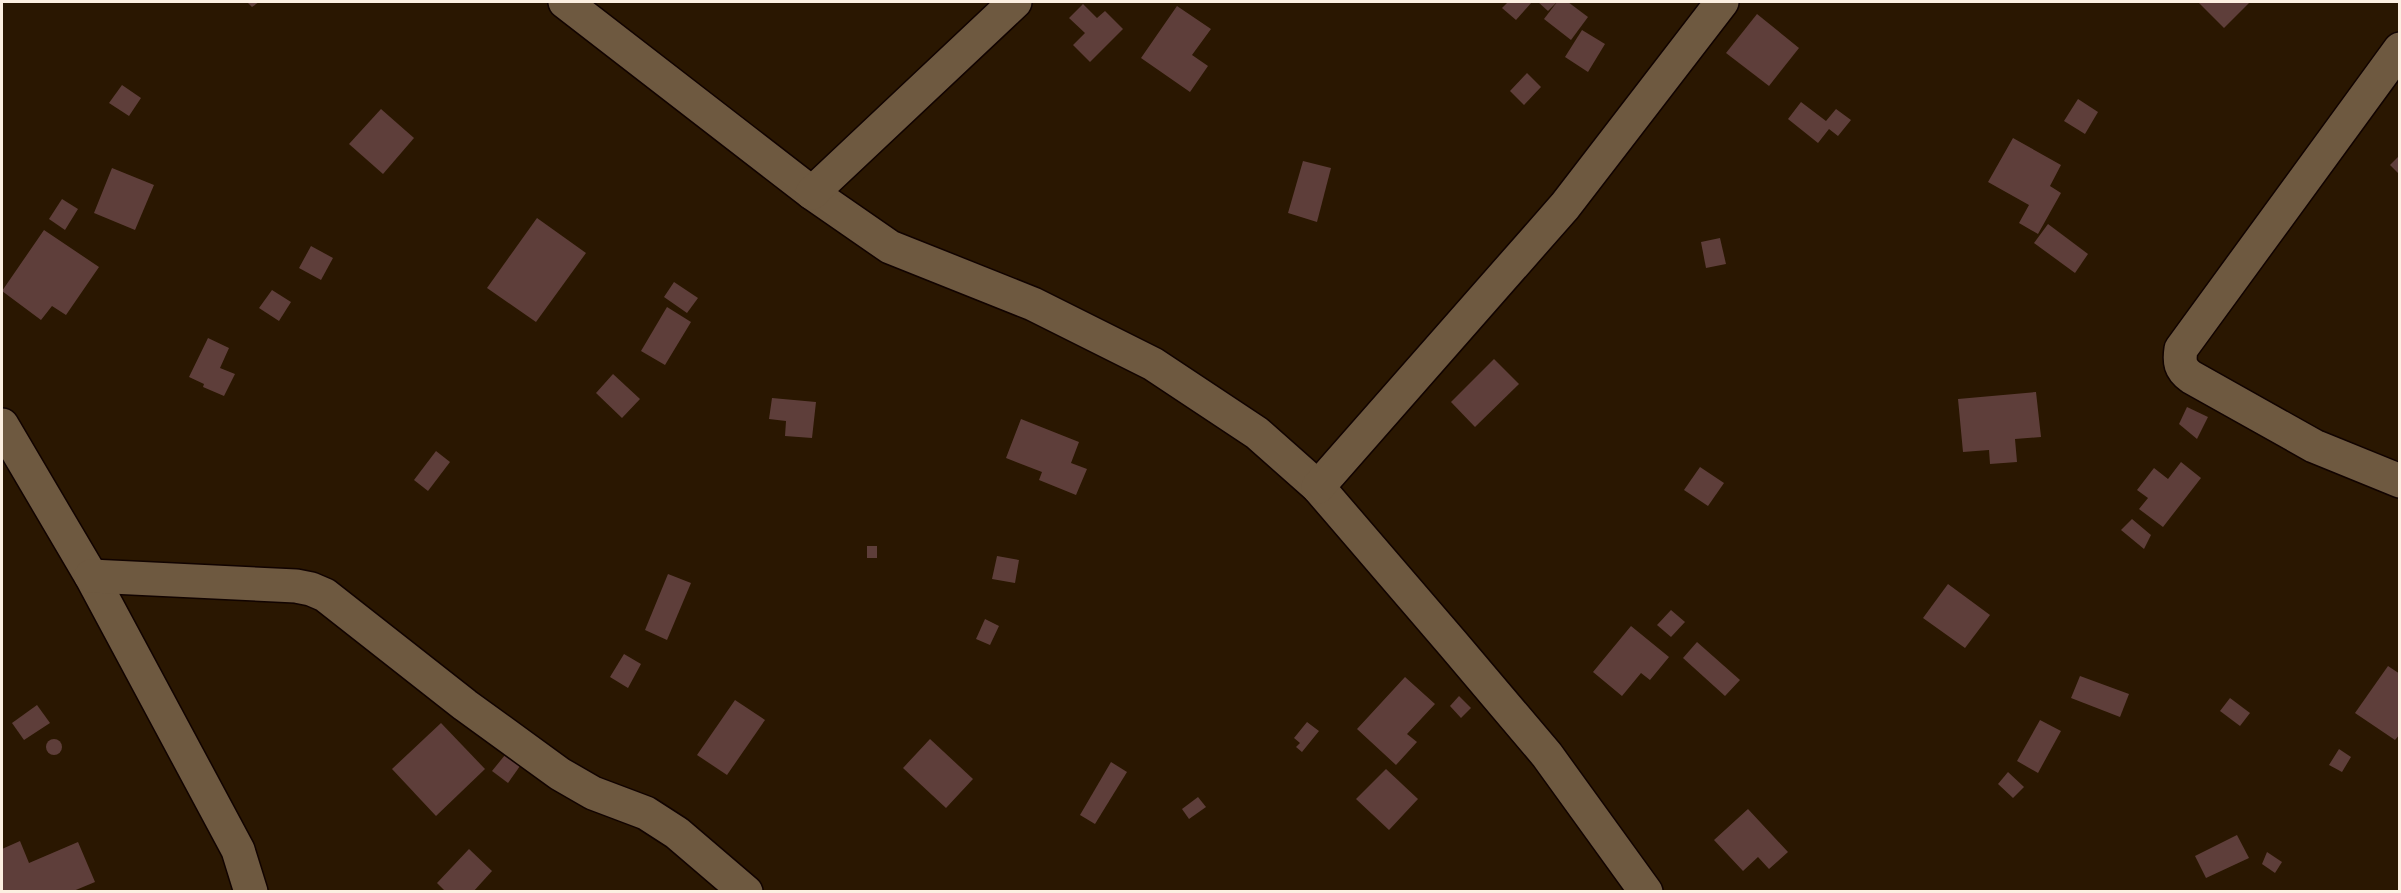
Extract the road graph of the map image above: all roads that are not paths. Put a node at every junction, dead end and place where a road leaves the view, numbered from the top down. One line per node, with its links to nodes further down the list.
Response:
1 (565, 2): 5 (street)
2 (1015, 2): 5 (street)
3 (1722, 2): 8 (street)
4 (2400, 49): 7 (street)
5 (812, 193): 8 (street)
6 (2, 425): 9 (street)
7 (2400, 481)
8 (1318, 487): 12 (street)
9 (91, 576): 10 (street); 11 (street)
10 (251, 891)
11 (746, 891)
12 (1646, 891)

